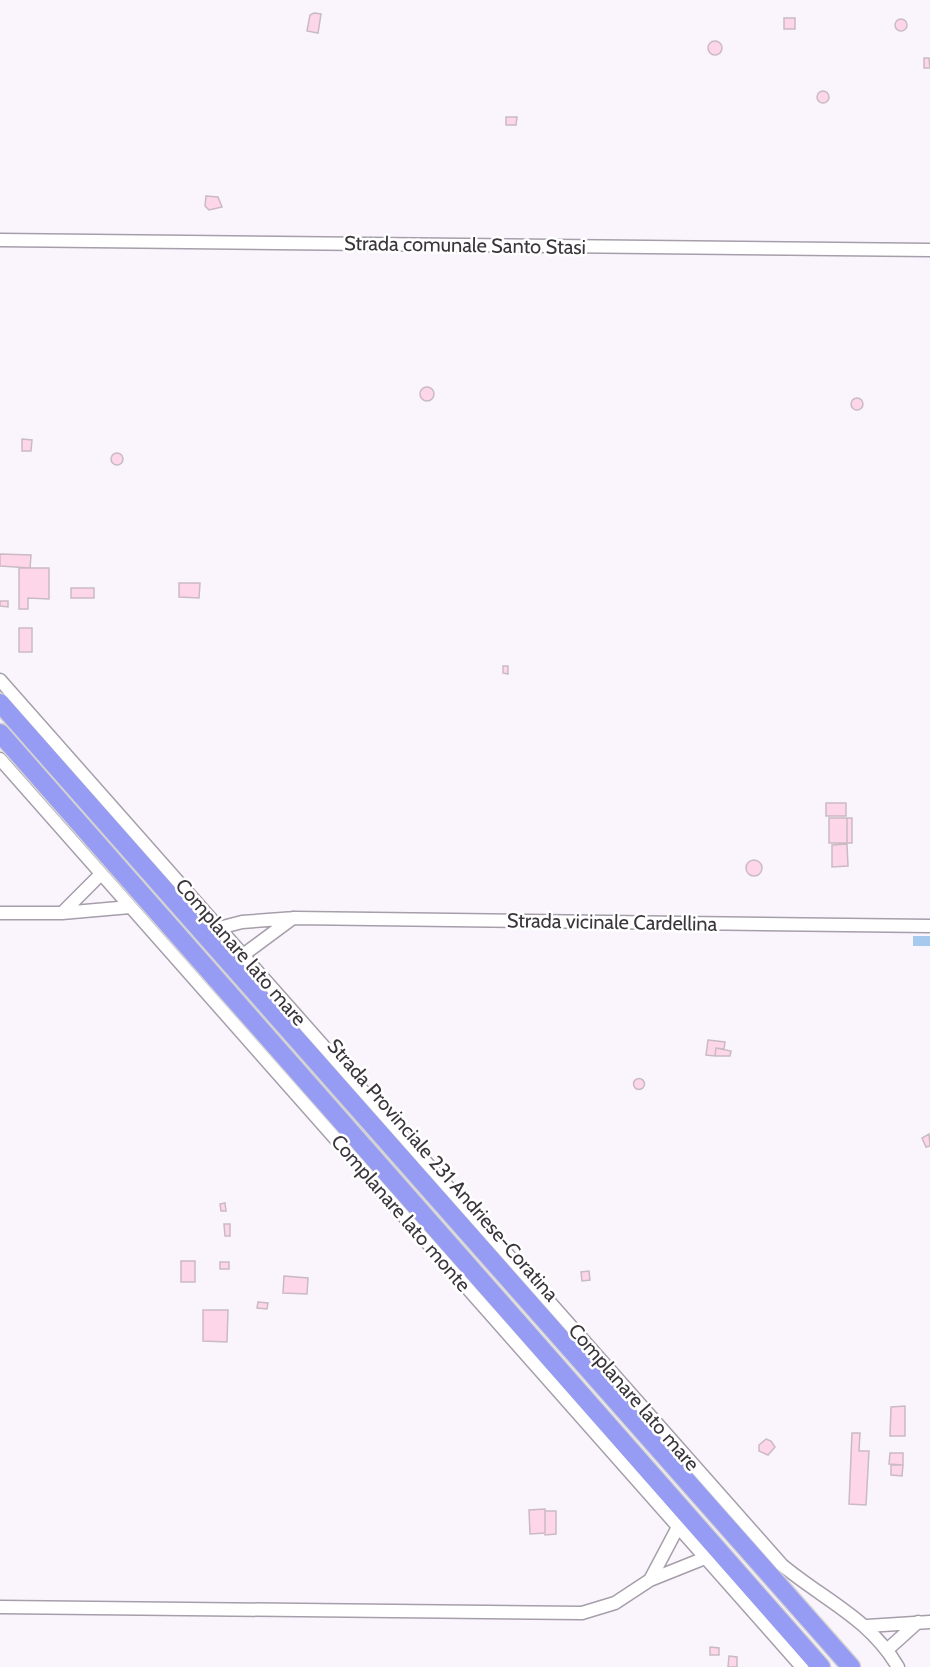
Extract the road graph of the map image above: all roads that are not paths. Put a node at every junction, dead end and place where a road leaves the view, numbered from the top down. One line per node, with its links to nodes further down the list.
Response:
1 (0, 240): 2 (street, Strada comunale Santo Stasi)
2 (930, 250)
3 (0, 680): 13 (street, Complanare lato mare)
4 (0, 703): 24 (highway, Strada Provinciale 231 Andriese-Coratina)
5 (0, 733): 23 (highway)
6 (0, 759): 7 (street, Complanare lato monte)
7 (101, 874): 8 (street, Complanare lato monte); 10 (street)
8 (130, 907): 10 (street); 15 (street, Complanare lato monte)
9 (0, 913): 10 (street)
10 (62, 913)
11 (295, 918): 12 (street, Strada vicinale Cardellina); 13 (street, Strada vicinale Cardellina); 14 (street)
12 (930, 926)
13 (219, 928): 14 (street, Complanare lato mare)
14 (243, 954): 20 (street, Complanare lato mare)
15 (678, 1527): 16 (street, Complanare lato monte); 17 (street)
16 (705, 1558): 17 (street); 22 (street, Complanare lato monte)
17 (650, 1580): 18 (street)
18 (0, 1607)
19 (924, 1622): 20 (street); 21 (street)
20 (867, 1626): 21 (street, Complanare lato mare)
21 (888, 1649): 25 (street, Complanare lato mare)
22 (802, 1667)
23 (821, 1667)
24 (851, 1667)
25 (898, 1667)

